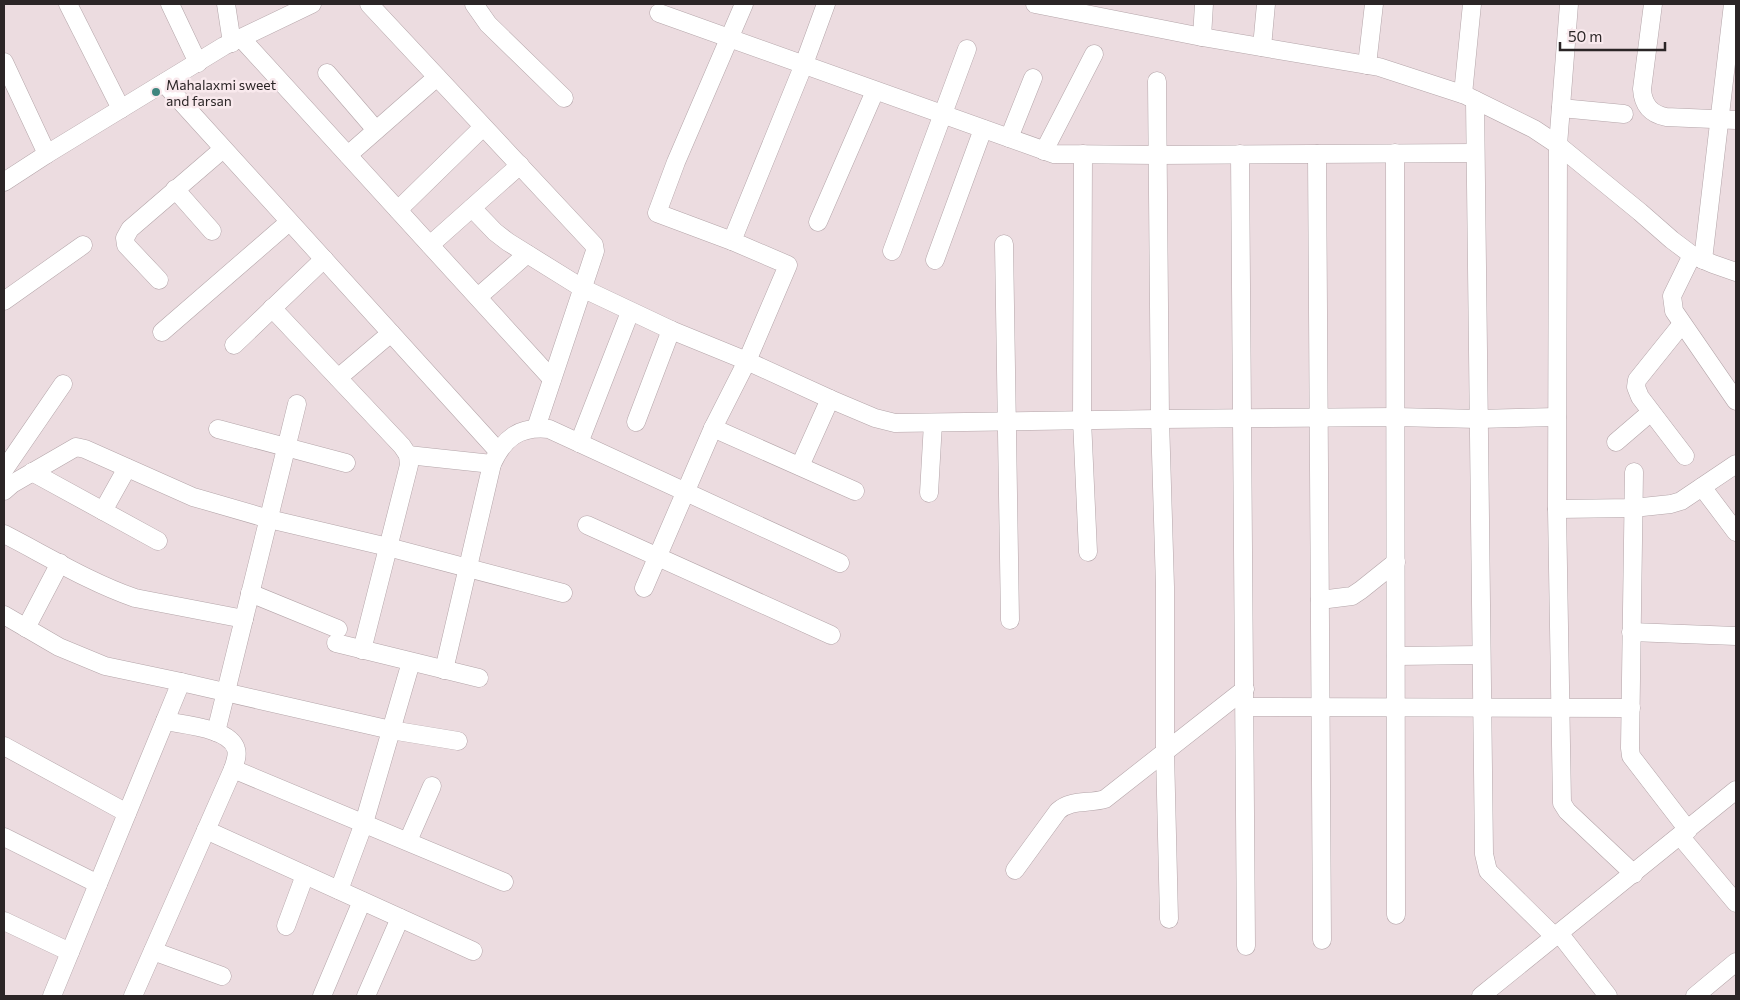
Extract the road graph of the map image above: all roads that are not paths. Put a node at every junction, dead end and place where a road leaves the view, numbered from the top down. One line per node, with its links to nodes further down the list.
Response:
1 (68, 4): 38 (street)
2 (170, 4): 26 (street)
3 (226, 4): 21 (street)
4 (312, 4): 21 (street)
5 (368, 4): 30 (street)
6 (474, 4): 36 (street)
7 (744, 4): 20 (street)
8 (826, 4): 27 (street)
9 (1035, 4): 17 (street)
10 (1204, 4): 19 (street)
11 (1266, 4): 22 (street)
12 (1374, 4): 28 (street)
13 (1472, 4): 35 (street)
14 (1569, 4): 37 (street)
15 (1653, 4): 41 (street)
16 (1734, 4): 41 (street)
17 (1117, 12): 19 (street)
18 (658, 13): 20 (street)
19 (1202, 37): 22 (street)
20 (729, 38): 27 (street); 65 (street)
21 (237, 41): 26 (street); 55 (street)
22 (1262, 47): 28 (street)
23 (967, 48): 40 (street)
24 (1094, 54): 48 (street)
25 (4, 62): 51 (street)
26 (198, 62): 33 (street)
27 (804, 64): 34 (street); 65 (street)
28 (1367, 65): 35 (street)
29 (327, 73): 44 (street)
30 (437, 77): 42 (street); 44 (street)
31 (1033, 78): 45 (street)
32 (1157, 81): 56 (street)
33 (164, 83): 38 (street); 47 (street)
34 (874, 91): 40 (street); 63 (street)
35 (1469, 97): 46 (street); 50 (street)
36 (564, 98)
37 (1561, 108): 39 (street); 46 (street)
38 (121, 110): 51 (street)
39 (1624, 114)
40 (944, 115): 43 (street); 69 (street)
41 (1728, 120): 71 (street)
42 (483, 127): 57 (street); 61 (street)
43 (983, 129): 45 (street); 73 (street)
44 (376, 130): 55 (street)
45 (1009, 138): 48 (street)
46 (1558, 145): 71 (street); 95 (street)
47 (223, 148): 59 (street); 62 (street)
48 (1044, 151): 52 (street)
49 (1395, 153): 50 (street); 54 (street); 94 (street)
50 (1475, 153): 99 (street)
51 (47, 154): 58 (street)
52 (1083, 154): 56 (street); 100 (street)
53 (1240, 154): 54 (street); 56 (street); 97 (street)
54 (1318, 154): 98 (street)
55 (348, 155): 61 (street)
56 (1158, 155): 96 (street)
57 (520, 165): 60 (street); 76 (street)
58 (4, 182)
59 (175, 189): 64 (street); 75 (street)
60 (472, 208): 67 (street); 70 (street)
61 (398, 210): 67 (street)
62 (290, 222): 72 (street); 83 (street)
63 (818, 222)
64 (212, 231)
65 (732, 241): 86 (street)
66 (1004, 244): 101 (street)
67 (430, 245): 78 (street)
68 (83, 246): 77 (street)
69 (892, 251)
70 (527, 254): 76 (street); 78 (street)
71 (1697, 257): 74 (street); 81 (street)
72 (324, 259): 79 (street); 84 (street)
73 (935, 260)
74 (1736, 272)
75 (159, 280)
76 (582, 288): 80 (street); 88 (street)
77 (7, 292)
78 (478, 297): 88 (street)
79 (272, 308): 85 (street); 87 (street)
80 (630, 312): 82 (street); 108 (street)
81 (1682, 324): 91 (street); 93 (street)
82 (671, 330): 86 (street); 102 (street)
83 (162, 332)
84 (391, 333): 87 (street); 112 (street)
85 (234, 345)
86 (747, 361): 90 (street); 105 (street)
87 (338, 378): 110 (street)
88 (552, 379): 104 (street)
89 (63, 384): 117 (street)
90 (830, 399): 103 (street); 115 (street)
91 (1736, 401)
92 (297, 404): 109 (street)
93 (1651, 412): 107 (street); 111 (street)
94 (1396, 417): 98 (street); 99 (street); 136 (street)
95 (1557, 417): 99 (street); 126 (street)
96 (1160, 418): 97 (street); 100 (street); 171 (street)
97 (1243, 418): 98 (street); 158 (street)
98 (1318, 418): 143 (street)
99 (1478, 419): 152 (street)
100 (1082, 420): 101 (street); 134 (street)
101 (1007, 421): 103 (street); 146 (street)
102 (636, 422)
103 (933, 423): 124 (street)
104 (536, 428): 108 (street); 112 (street)
105 (713, 428): 115 (street); 123 (street)
106 (218, 429): 109 (street)
107 (1616, 442)
108 (579, 443): 123 (street)
109 (286, 447): 113 (street); 128 (street)
110 (408, 455): 112 (street); 133 (street)
111 (1685, 456)
112 (495, 457): 139 (street)
113 (346, 463)
114 (1736, 464): 120 (street)
115 (800, 466): 122 (street)
116 (127, 468): 118 (street); 127 (street); 128 (street)
117 (4, 470)
118 (32, 472): 121 (street); 127 (street)
119 (1634, 472): 125 (street)
120 (1702, 487): 125 (street); 130 (street)
121 (4, 491)
122 (855, 491)
123 (686, 492): 135 (street); 138 (street)
124 (929, 493)
125 (1633, 508): 126 (street); 148 (street)
126 (1557, 509): 164 (street)
127 (103, 511): 132 (street)
128 (269, 519): 133 (street); 141 (street)
129 (587, 525): 135 (street)
130 (1736, 532)
131 (4, 534): 137 (street)
132 (158, 541)
133 (388, 547): 139 (street); 151 (street)
134 (1088, 552)
135 (657, 556): 140 (street); 149 (street)
136 (1396, 562): 143 (street); 153 (street)
137 (60, 563): 145 (street); 147 (street)
138 (840, 563)
139 (468, 568): 142 (street); 155 (street)
140 (644, 588)
141 (250, 593): 145 (street); 151 (street)
142 (563, 593)
143 (1320, 600): 161 (street)
144 (4, 616): 147 (street)
145 (244, 619): 159 (street)
146 (1010, 620)
147 (26, 628): 157 (street)
148 (1632, 632): 150 (street); 165 (street)
149 (830, 634)
150 (1736, 636)
151 (362, 650): 154 (street)
152 (1481, 655): 153 (street); 163 (street)
153 (1396, 656): 162 (street)
154 (411, 662): 155 (street); 167 (street)
155 (444, 670): 156 (street)
156 (479, 678)
157 (181, 682): 159 (street); 166 (street)
158 (1244, 689): 160 (street); 171 (street)
159 (226, 692): 167 (street); 168 (street)
160 (1245, 707): 161 (street); 196 (street)
161 (1321, 707): 162 (street); 195 (street)
162 (1396, 707): 163 (street); 189 (street)
163 (1482, 707): 164 (street); 194 (street)
164 (1561, 708): 165 (street); 182 (street)
165 (1630, 708): 178 (street)
166 (165, 721): 168 (street); 175 (street)
167 (391, 730): 169 (street); 176 (street)
168 (216, 732): 172 (street)
169 (458, 742)
170 (4, 746): 175 (street)
171 (1165, 752): 181 (street); 191 (street)
172 (233, 769): 176 (street); 177 (street)
173 (432, 786): 180 (street)
174 (1736, 790): 178 (street)
175 (127, 813): 185 (street)
176 (364, 823): 180 (street); 186 (street)
177 (206, 830): 183 (street); 197 (street)
178 (1684, 833): 182 (street); 188 (street)
179 (4, 837): 185 (street)
180 (408, 841): 184 (street)
181 (1015, 870)
182 (1634, 874): 194 (street)
183 (306, 875): 186 (street); 193 (street)
184 (504, 882)
185 (98, 884): 199 (street)
186 (339, 890): 187 (street)
187 (362, 901): 190 (street); 204 (street)
188 (1736, 904)
189 (1396, 915)
190 (400, 918): 198 (street); 205 (street)
191 (1169, 919)
192 (4, 920): 199 (street)
193 (286, 926)
194 (1557, 935): 206 (street); 207 (street)
195 (1322, 940)
196 (1246, 946)
197 (154, 950): 201 (street); 203 (street)
198 (473, 951)
199 (70, 952): 202 (street)
200 (1736, 962): 208 (street)
201 (222, 976)
202 (52, 996)
203 (134, 996)
204 (322, 996)
205 (366, 996)
206 (1481, 996)
207 (1608, 996)
208 (1695, 996)

